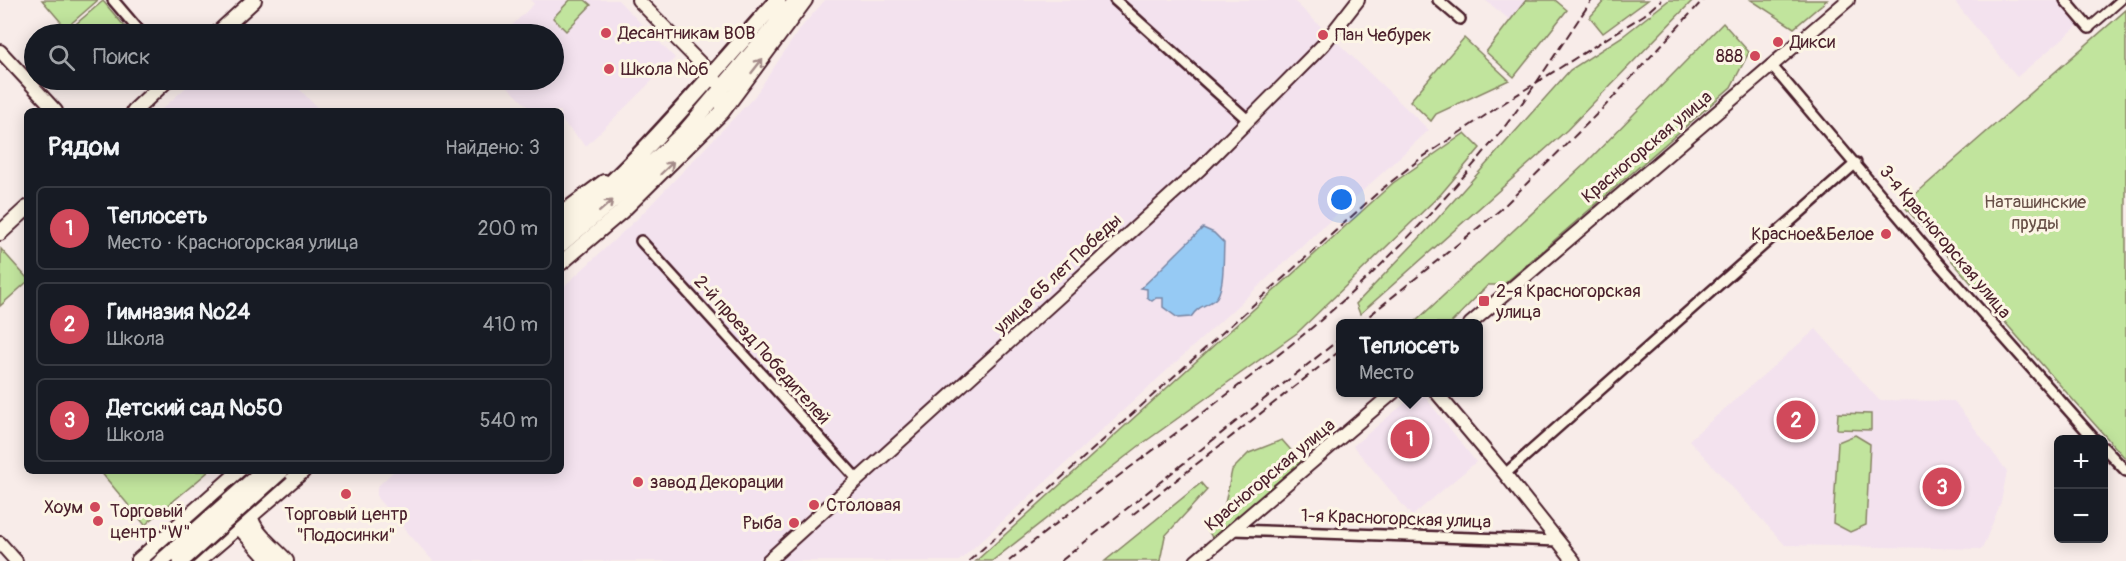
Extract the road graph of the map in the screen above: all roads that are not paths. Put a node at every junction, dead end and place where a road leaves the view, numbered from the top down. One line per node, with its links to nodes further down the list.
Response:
1 (113, 0): 14 (street)
2 (255, 0): 15 (main road)
3 (638, 0): 19 (street)
4 (778, 0): 19 (main road)
5 (797, 0): 21 (main road)
6 (805, 0): 26 (main road, one-way to 6)
7 (1115, 0): 27 (street)
8 (1358, 0): 27 (street, улица 65 лет Победы)
9 (1438, 0): 13 (street)
10 (1848, 0): 18 (street, Красногорская улица)
11 (2065, 0): 16 (street)
12 (2121, 0): 16 (street)
13 (1460, 19)
14 (133, 24)
15 (228, 24)
16 (2089, 28)
17 (0, 51): 20 (street)
18 (1771, 65): 29 (street, 3-я Красногорская улица); 37 (street, Красногорская улица)
19 (712, 75): 21 (street); 28 (main road)
20 (24, 77)
21 (722, 89): 26 (street); 34 (main road, one-way to 21)
22 (36, 90): 24 (street)
23 (156, 90): 25 (main road)
24 (53, 108)
25 (137, 108)
26 (722, 112): 36 (main road, one-way to 26)
27 (1249, 121): 48 (street, улица 65 лет Победы)
28 (635, 160): 31 (main road); 32 (main road)
29 (1856, 163): 40 (street, 3-я Красногорская улица); 47 (street)
30 (24, 211): 33 (main road)
31 (564, 212)
32 (564, 225)
33 (0, 233)
34 (564, 241)
35 (641, 241): 48 (street, 2-й проезд Победителей)
36 (564, 260)
37 (1476, 319)
38 (1389, 397): 52 (street, Красногорская улица)
39 (1439, 397): 47 (street)
40 (2091, 435)
41 (2108, 453): 42 (street)
42 (2126, 471)
43 (236, 474): 49 (main road)
44 (260, 474): 57 (main road, bridge)
45 (278, 474): 58 (main road, bridge)
46 (299, 474): 50 (main road)
47 (1506, 474): 53 (street)
48 (858, 480): 62 (street, улица 65 лет Победы)
49 (213, 494): 51 (main road); 56 (main road)
50 (252, 513): 51 (main road); 61 (main road)
51 (238, 526): 59 (main road); 60 (main road)
52 (1233, 530): 53 (street, 1-я Красногорская улица); 63 (street, Красногорская улица)
53 (1559, 541): 64 (street)
54 (0, 543): 55 (street)
55 (16, 561)
56 (138, 561)
57 (162, 561)
58 (181, 561)
59 (198, 561)
60 (270, 561)
61 (286, 561)
62 (768, 561)
63 (1196, 561)
64 (1574, 561)

